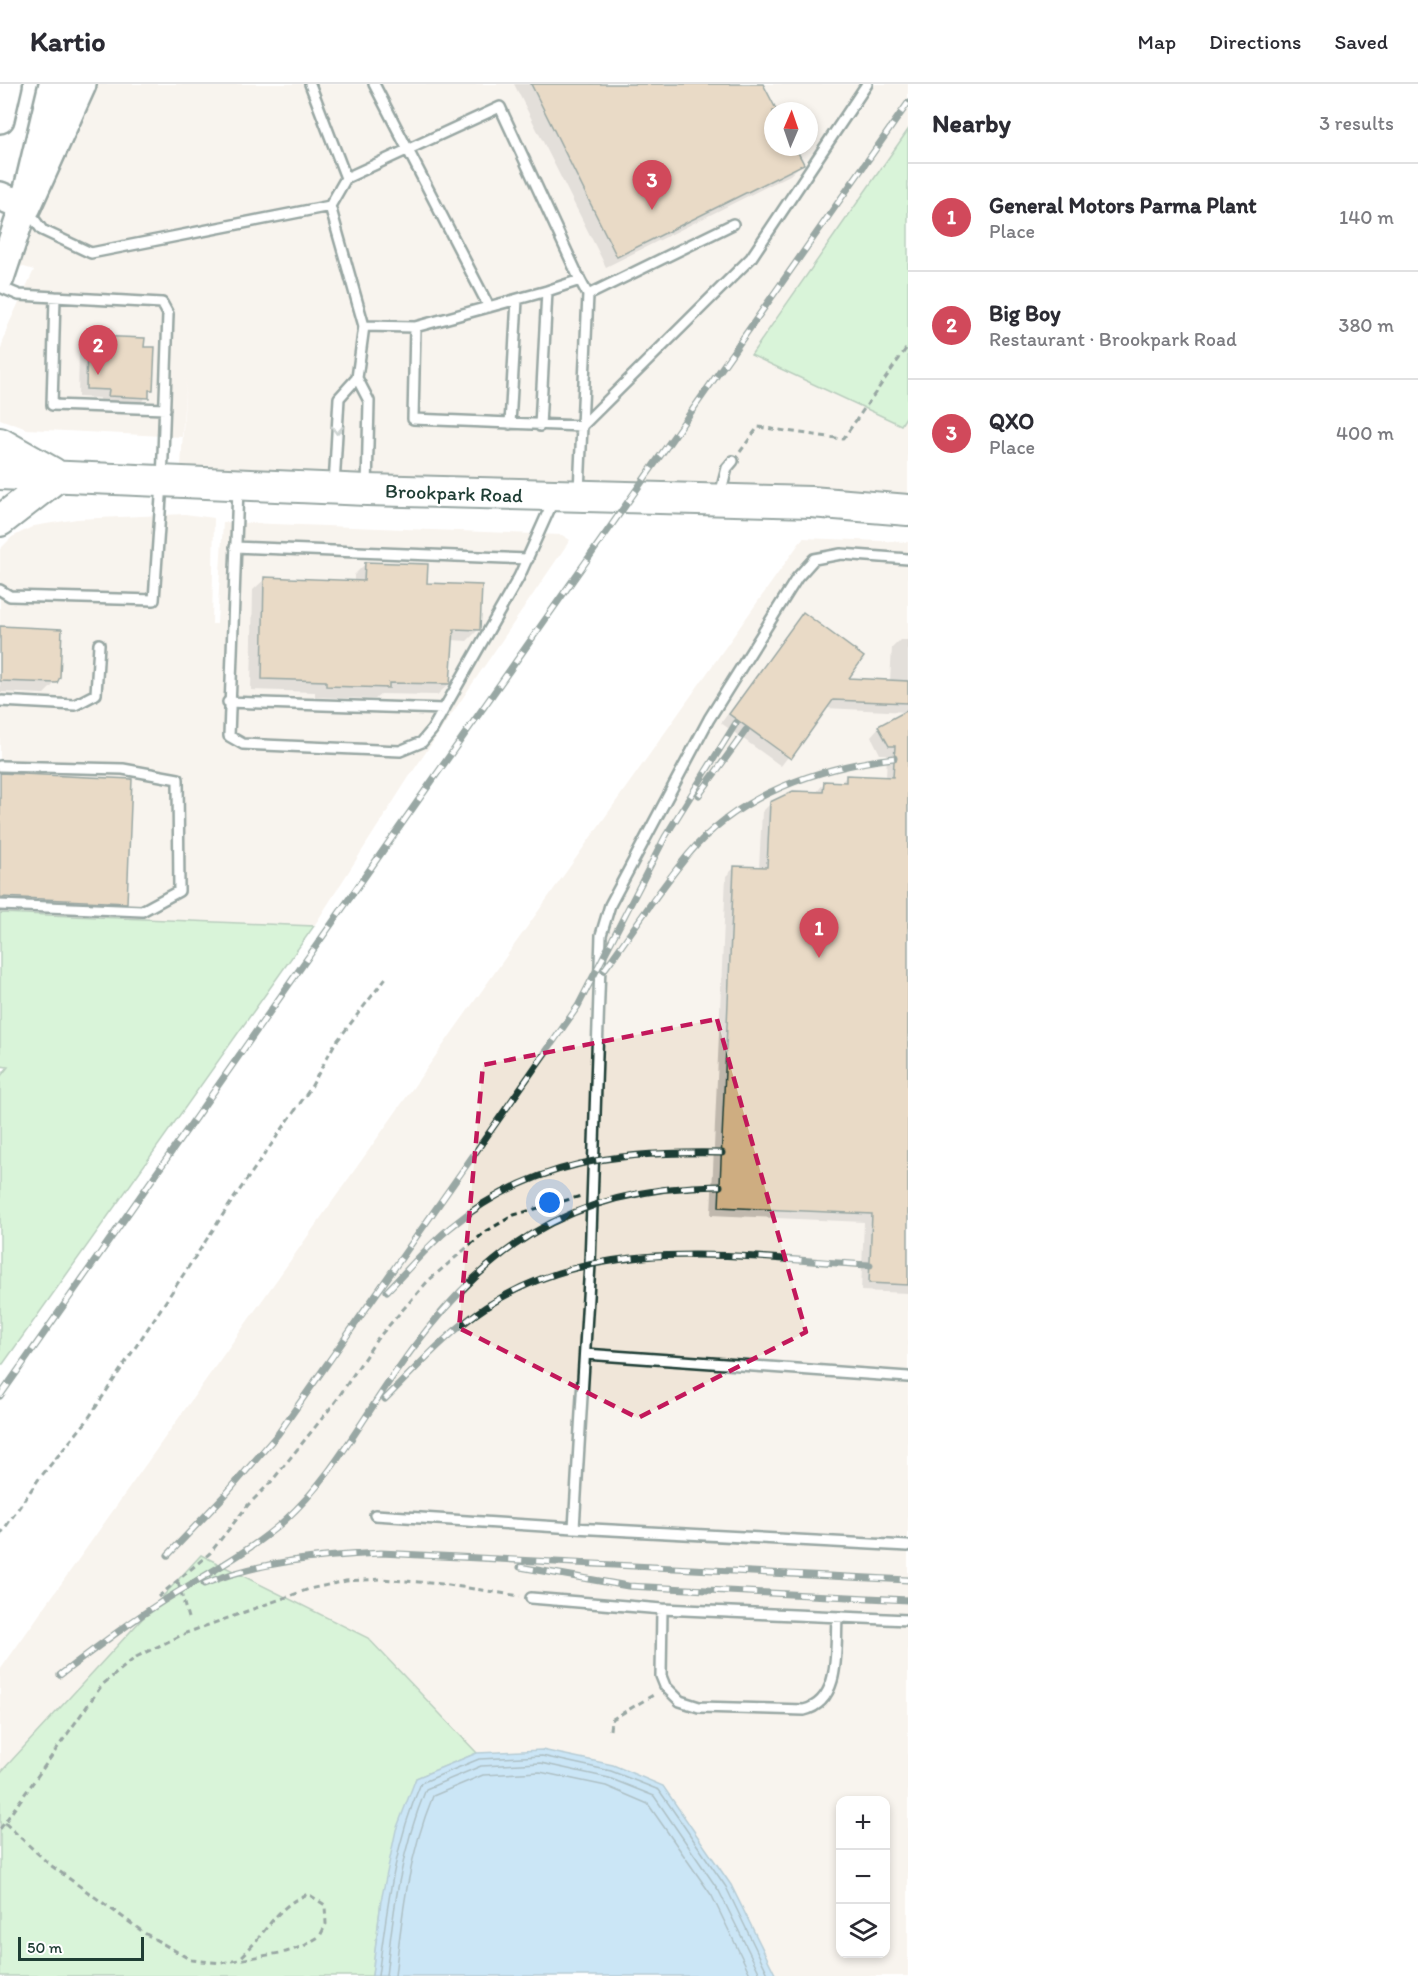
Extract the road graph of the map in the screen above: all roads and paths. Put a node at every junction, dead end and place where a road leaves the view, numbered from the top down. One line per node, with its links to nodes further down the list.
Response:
1 (8, 84): 7 (main road)
2 (53, 84): 10 (main road)
3 (80, 84): 10 (highway)
4 (309, 84): 9 (lane)
5 (867, 84): 28 (lane)
6 (376, 85): 8 (lane)
7 (0, 119)
8 (407, 149): 9 (lane); 14 (lane); 20 (lane)
9 (346, 178): 11 (lane)
10 (12, 201): 11 (lane); 13 (main road)
11 (330, 206): 21 (lane)
12 (733, 224): 17 (lane)
13 (0, 278)
14 (580, 280): 16 (lane); 17 (lane)
15 (0, 287): 18 (lane)
16 (547, 291): 19 (lane); 27 (lane)
17 (588, 295): 28 (lane)
18 (55, 297): 25 (lane); 25 (lane)
19 (517, 300): 20 (lane); 26 (lane)
20 (489, 307): 22 (lane)
21 (364, 326): 22 (lane); 24 (lane)
22 (415, 327): 26 (lane)
23 (908, 346): 30 (path)
24 (357, 378): 35 (lane, one-way to 35); 36 (lane)
25 (165, 409): 33 (lane)
26 (510, 424): 27 (lane)
27 (540, 426): 28 (lane)
28 (582, 426): 37 (lane)
29 (0, 443): 32 (main road)
30 (733, 461): 38 (lane)
31 (0, 474): 32 (main road, Brookpark Road)
32 (58, 476): 33 (main road, Brookpark Road); 40 (main road)
33 (162, 483): 34 (main road, Brookpark Road); 44 (lane)
34 (238, 485): 35 (main road, Brookpark Road); 41 (lane)
35 (334, 488): 36 (main road, Brookpark Road)
36 (367, 490): 37 (main road, Brookpark Road)
37 (567, 496): 38 (main road, Brookpark Road); 42 (lane)
38 (719, 500): 39 (main road, Brookpark Road)
39 (908, 510)
40 (0, 521)
41 (235, 547): 42 (lane); 47 (lane)
42 (528, 559): 48 (lane)
43 (908, 560): 52 (lane)
44 (0, 590)
45 (99, 644): 46 (lane)
46 (0, 701)
47 (228, 702): 48 (lane); 48 (lane)
48 (444, 709)
49 (0, 766): 50 (lane)
50 (0, 904)
51 (388, 975): 57 (path)
52 (592, 1196): 53 (lane); 59 (path)
53 (585, 1354): 54 (lane); 56 (lane)
54 (908, 1377)
55 (375, 1515): 56 (lane)
56 (574, 1528): 58 (lane)
57 (0, 1535)
58 (908, 1546)
59 (178, 1582): 60 (path); 64 (path)
60 (158, 1597)
61 (531, 1598): 62 (lane); 68 (path)
62 (662, 1609): 63 (lane); 66 (lane)
63 (837, 1617): 65 (lane); 66 (lane)
64 (188, 1618)
65 (908, 1620)
66 (665, 1686): 67 (path)
67 (610, 1730)
68 (5, 1823): 69 (path); 70 (path)
69 (0, 1828)
70 (239, 1959): 70 (path)

